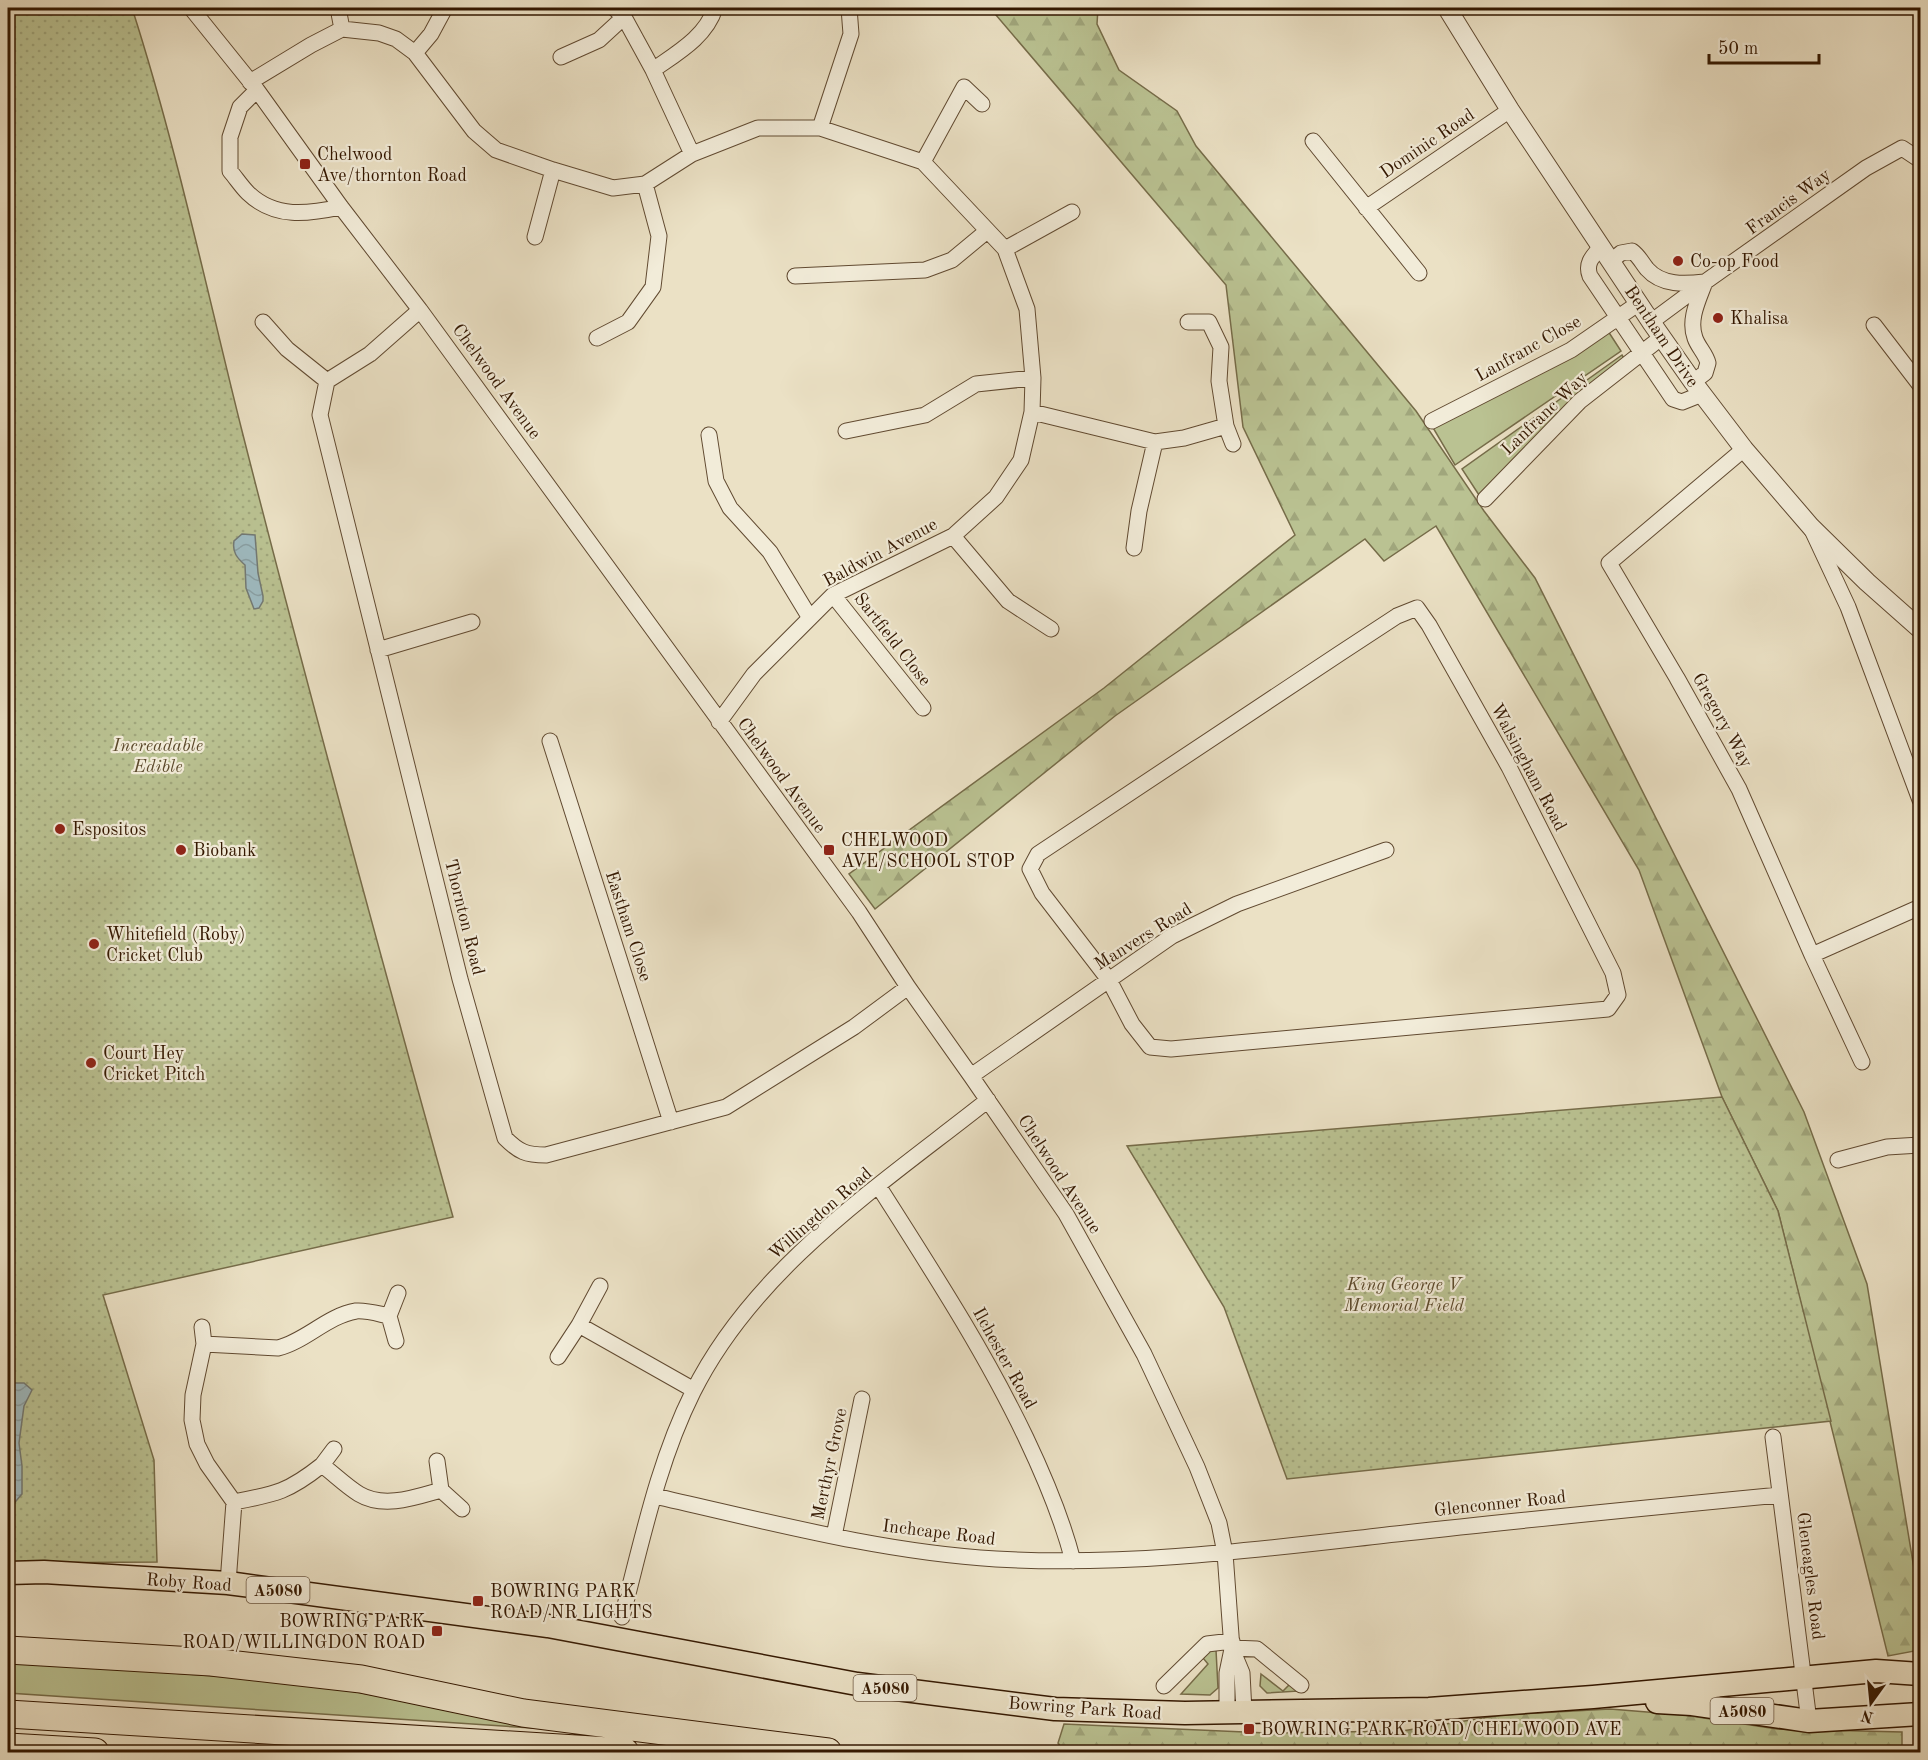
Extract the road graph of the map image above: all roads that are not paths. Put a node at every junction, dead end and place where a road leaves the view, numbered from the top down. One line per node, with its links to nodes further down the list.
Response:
1 (191, 8): 12 (street, Chelwood Avenue)
2 (338, 8): 8 (street)
3 (445, 8): 9 (street)
4 (715, 8): 11 (street)
5 (849, 8): 15 (street)
6 (1447, 8): 14 (street, Bentham Drive)
7 (619, 12): 10 (street); 11 (street)
8 (342, 29): 9 (street, Baldwin Avenue); 12 (street)
9 (415, 53): 20 (street, Baldwin Avenue)
10 (561, 57)
11 (653, 70): 17 (street)
12 (254, 86): 22 (street, Chelwood Avenue); 22 (street)
13 (982, 104): 19 (street)
14 (1510, 110): 23 (street, Dominic Road); 28 (street, Bentham Drive)
15 (820, 128): 17 (street, Baldwin Avenue); 19 (street, Baldwin Avenue)
16 (1313, 141): 23 (street)
17 (692, 154): 21 (street, Baldwin Avenue)
18 (1920, 160): 31 (street, Francis Way)
19 (923, 162): 25 (street, Baldwin Avenue)
20 (553, 170): 21 (street, Baldwin Avenue); 26 (street)
21 (645, 184): 39 (street)
22 (341, 207): 33 (street, Chelwood Avenue)
23 (1366, 208): 29 (street)
24 (1072, 212): 27 (street)
25 (987, 231): 27 (street, Baldwin Avenue); 30 (street)
26 (535, 237)
27 (1005, 249): 41 (street, Baldwin Avenue)
28 (1606, 254): 31 (street); 32 (street, Bentham Drive); 34 (street)
29 (1419, 273)
30 (795, 276)
31 (1706, 282): 38 (street, Francis Way); 44 (street)
32 (1639, 303): 34 (street, Lanfranc Close); 38 (street, Bentham Drive)
33 (420, 310): 42 (street); 66 (street, Chelwood Avenue)
34 (1618, 317): 40 (street); 46 (street, Lanfranc Close)
35 (263, 322): 42 (street)
36 (1188, 322): 47 (street)
37 (1874, 324): 43 (street)
38 (1657, 330): 40 (street, Lanfranc Way); 44 (street, Bentham Drive)
39 (597, 338)
40 (1643, 354): 44 (street); 53 (street, Lanfranc Way)
41 (1032, 378): 45 (street, Baldwin Avenue); 48 (street)
42 (327, 381): 64 (street, Thornton Road)
43 (1920, 385)
44 (1698, 388): 52 (street, Bentham Drive)
45 (1032, 412): 50 (street); 55 (street, Baldwin Avenue)
46 (1432, 421)
47 (1226, 426): 50 (street); 51 (street)
48 (846, 431)
49 (709, 435): 60 (street)
50 (1155, 442): 56 (street)
51 (1233, 444)
52 (1744, 449): 54 (street, Bentham Drive); 71 (street, Gregory Way)
53 (1485, 499)
54 (1811, 527): 57 (street, Bentham Drive); 59 (street)
55 (953, 536): 58 (street, Baldwin Avenue); 62 (street)
56 (1134, 548)
57 (1867, 582): 59 (street); 63 (street, Bentham Drive)
58 (833, 595): 60 (street, Baldwin Avenue); 65 (street, Sartfield Close)
59 (1848, 607): 68 (street)
60 (810, 618): 66 (street, Baldwin Avenue)
61 (472, 622): 64 (street)
62 (1051, 629)
63 (1920, 629)
64 (378, 650): 77 (street, Thornton Road)
65 (923, 708)
66 (718, 722): 73 (street, Chelwood Avenue)
67 (550, 741): 77 (street, Eastham Close)
68 (1920, 800)
69 (1386, 850): 72 (street, Manvers Road)
70 (1920, 907): 71 (street)
71 (1812, 955): 74 (street)
72 (1109, 980): 72 (street, Walsingham Road); 75 (street, Manvers Road)
73 (908, 987): 75 (street, Chelwood Avenue); 77 (street, Thornton Road)
74 (1862, 1062)
75 (972, 1076): 76 (street, Chelwood Avenue)
76 (988, 1100): 80 (street, Willingdon Road); 101 (street, Chelwood Avenue)
77 (671, 1122)
78 (1920, 1145): 79 (street)
79 (1838, 1160)
80 (879, 1186): 89 (street, Willingdon Road); 102 (street, Ilchester Road)
81 (600, 1286): 84 (street)
82 (398, 1293): 83 (street)
83 (389, 1316): 86 (street); 87 (street)
84 (579, 1325): 88 (street); 89 (street)
85 (202, 1327): 87 (street)
86 (396, 1341)
87 (204, 1344): 98 (street)
88 (558, 1357)
89 (694, 1390): 97 (street, Willingdon Road)
90 (862, 1399): 100 (street, Merthyr Grove)
91 (1773, 1437): 96 (street, Gleneagles Road)
92 (334, 1449): 94 (street)
93 (437, 1461): 95 (street)
94 (322, 1465): 95 (street); 98 (street)
95 (441, 1490): 99 (street)
96 (1780, 1495): 101 (street, Glenconner Road); 110 (street, Gleneagles Road)
97 (654, 1496): 100 (street, Inchcape Road); 105 (street, Willingdon Road)
98 (234, 1502): 104 (street)
99 (462, 1509)
100 (834, 1536): 102 (street, Inchcape Road)
101 (1225, 1553): 102 (street, Inchcape Road); 107 (street, Chelwood Avenue)
102 (1073, 1561)
103 (8, 1573): 104 (main road, Roby Road / A5080)
104 (228, 1583): 106 (main road, Roby Road / A5080)
105 (622, 1617)
106 (548, 1626): 114 (main road, Bowring Park Road / A5080)
107 (1232, 1646): 111 (street); 112 (street); 114 (street, Chelwood Avenue)
108 (8, 1650): 121 (highway)
109 (1920, 1674): 110 (main road, Bowring Park Road / A5080)
110 (1804, 1677): 113 (main road, Bowring Park Road / A5080); 117 (street, Gleneagles Road)
111 (1301, 1685)
112 (1164, 1686)
113 (1593, 1697): 114 (main road, Bowring Park Road / A5080); 117 (main road, Bowring Park Road / A5080)
114 (1236, 1712)
115 (8, 1714): 120 (highway)
116 (1920, 1714): 117 (main road, Bowring Park Road / A5080)
117 (1809, 1721)
118 (8, 1749): 119 (highway)
119 (89, 1752)
120 (625, 1752)
121 (828, 1752)

